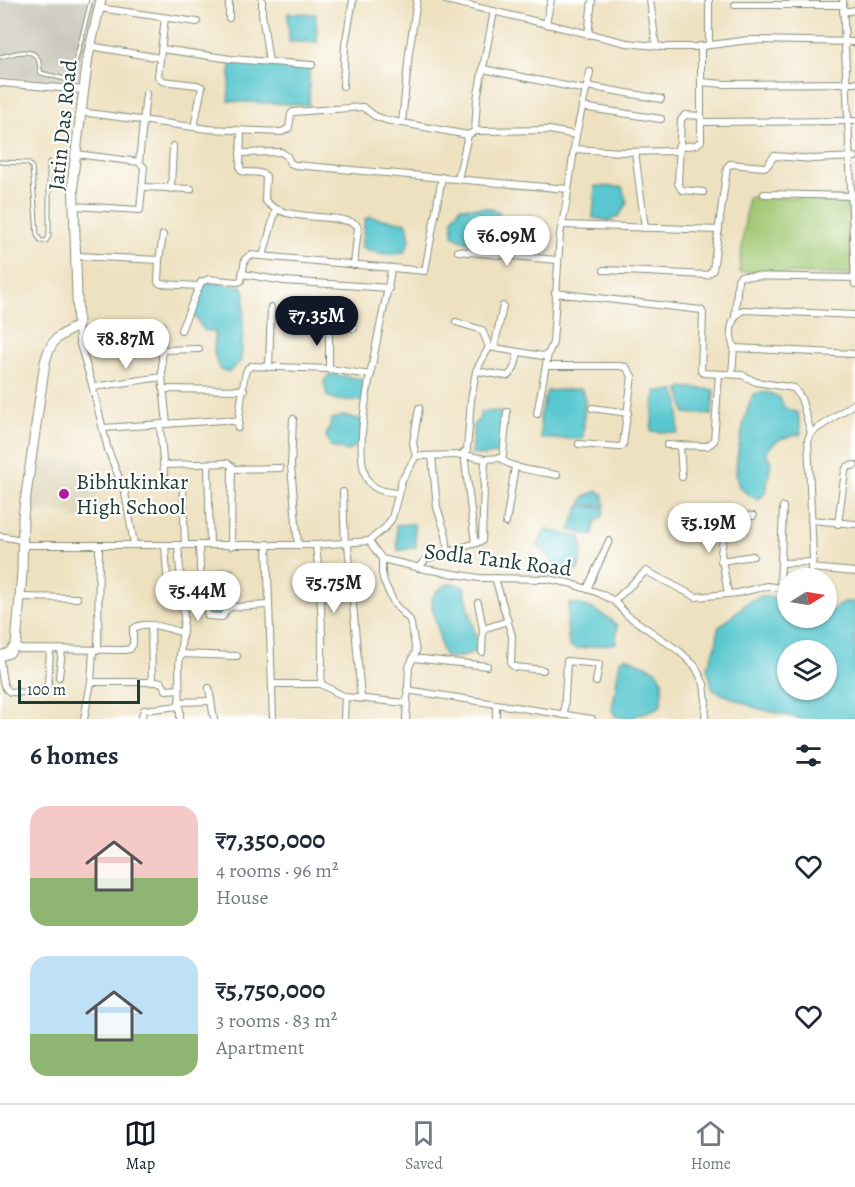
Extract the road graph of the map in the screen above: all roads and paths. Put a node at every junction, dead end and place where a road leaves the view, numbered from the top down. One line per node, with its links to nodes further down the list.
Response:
1 (91, 0): 28 (lane)
2 (229, 0): 17 (street)
3 (262, 0): 30 (street)
4 (353, 0): 38 (street)
5 (417, 0): 50 (street)
6 (450, 0): 15 (street)
7 (551, 0): 19 (street)
8 (592, 0): 20 (street)
9 (650, 0): 25 (street)
10 (709, 0): 23 (street)
11 (100, 4): 16 (street); 24 (street, Jatin Das Road)
12 (735, 5): 13 (street)
13 (843, 6): 14 (street); 21 (street)
14 (855, 10)
15 (495, 11): 19 (street); 32 (street)
16 (165, 18): 18 (street); 27 (street)
17 (229, 18)
18 (197, 22)
19 (546, 23): 20 (street)
20 (588, 35): 25 (street)
21 (844, 42): 22 (street); 23 (street); 37 (street)
22 (855, 42)
23 (709, 45): 26 (street)
24 (90, 46): 29 (street); 40 (street, Jatin Das Road)
25 (656, 46): 26 (street)
26 (700, 46): 34 (street)
27 (162, 49): 29 (street); 30 (street)
28 (0, 57)
29 (160, 58): 51 (street)
30 (269, 62): 31 (street)
31 (312, 65)
32 (483, 69): 39 (street); 53 (street)
33 (590, 72): 39 (street)
34 (701, 82): 37 (street); 47 (street)
35 (0, 83): 40 (street)
36 (855, 83): 37 (street)
37 (845, 84): 48 (street)
38 (343, 86)
39 (586, 88): 42 (street); 43 (street)
40 (84, 90): 44 (street, Jatin Das Road)
41 (146, 94): 45 (street)
42 (661, 99)
43 (582, 107): 46 (street); 55 (street)
44 (81, 112): 45 (street); 61 (street, Jatin Das Road)
45 (145, 119): 51 (street); 65 (street)
46 (661, 119)
47 (702, 119): 48 (street); 58 (street); 58 (street)
48 (847, 121): 49 (street); 62 (street)
49 (855, 121)
50 (402, 123): 52 (street); 54 (street)
51 (194, 127): 52 (street)
52 (241, 131): 60 (street)
53 (475, 131): 54 (street); 55 (street)
54 (468, 135): 67 (street)
55 (576, 135): 57 (street)
56 (173, 146): 69 (street)
57 (574, 149): 59 (street); 71 (street)
58 (678, 149): 59 (street); 72 (street)
59 (635, 152): 78 (street)
60 (240, 153): 66 (street); 76 (street)
61 (76, 154): 65 (street); 75 (street, Jatin Das Road)
62 (852, 157): 74 (street); 79 (street)
63 (0, 162): 64 (lane)
64 (49, 162)
65 (139, 162): 68 (street)
66 (442, 177): 67 (street); 87 (street)
67 (458, 179): 71 (street)
68 (143, 187): 69 (street); 75 (street)
69 (171, 189): 70 (street)
70 (191, 189)
71 (568, 189): 77 (street)
72 (703, 192)
73 (764, 194): 74 (street)
74 (853, 196): 89 (street)
75 (75, 206): 82 (street, Jatin Das Road)
76 (276, 209): 83 (street); 86 (street)
77 (562, 225): 78 (street); 85 (street)
78 (645, 228): 79 (street)
79 (719, 230): 88 (street)
80 (164, 235): 84 (street)
81 (458, 251): 85 (street)
82 (77, 256): 84 (street); 102 (street, Jatin Das Road)
83 (263, 256): 86 (street); 90 (street)
84 (159, 260): 93 (street)
85 (557, 260): 95 (street)
86 (354, 265): 87 (street)
87 (391, 269): 94 (street)
88 (604, 270)
89 (855, 273): 91 (street)
90 (243, 274): 93 (street); 94 (street)
91 (855, 279): 92 (street); 99 (street)
92 (855, 284)
93 (199, 286): 106 (street)
94 (389, 288): 120 (street)
95 (555, 293): 112 (street); 118 (street)
96 (503, 306): 107 (street)
97 (271, 307): 115 (street)
98 (855, 315): 99 (street)
99 (735, 317): 108 (street)
100 (456, 322): 107 (street)
101 (162, 325): 110 (street)
102 (78, 326): 122 (street, Jatin Das Road); 166 (street)
103 (312, 326): 104 (street)
104 (329, 326): 105 (street); 116 (street)
105 (354, 328)
106 (181, 330)
107 (492, 348): 111 (street); 117 (street)
108 (734, 348): 113 (street); 119 (street)
109 (199, 349): 110 (street)
110 (162, 350): 121 (street)
111 (518, 352): 112 (street); 117 (street)
112 (548, 354): 114 (street)
113 (855, 354)
114 (547, 366): 129 (street); 130 (street)
115 (269, 367): 116 (street); 124 (street)
116 (329, 369): 120 (street)
117 (476, 371): 138 (street)
118 (719, 374): 119 (street); 137 (street)
119 (732, 374): 134 (street)
120 (371, 375): 154 (street)
121 (162, 377): 122 (street); 123 (street)
122 (93, 387): 133 (street, Jatin Das Road)
123 (163, 389): 124 (street); 132 (street)
124 (244, 390): 132 (street)
125 (855, 403): 134 (street)
126 (419, 408): 139 (street)
127 (592, 408): 129 (street)
128 (507, 412): 141 (street)
129 (628, 413): 135 (street)
130 (537, 414)
131 (293, 419): 176 (street)
132 (163, 425): 133 (street); 144 (street)
133 (103, 428): 168 (street, Jatin Das Road)
134 (811, 433): 159 (street)
135 (579, 444)
136 (668, 445): 137 (street)
137 (680, 445): 150 (street)
138 (464, 454): 140 (street); 142 (street); 172 (street)
139 (416, 456): 140 (street); 154 (street)
140 (432, 456): 179 (street)
141 (501, 458): 142 (street); 146 (street)
142 (485, 459): 172 (street)
143 (208, 464): 144 (street); 148 (street); 175 (street)
144 (164, 465): 151 (street)
145 (855, 465): 161 (street)
146 (515, 466): 149 (street); 160 (street)
147 (280, 468): 148 (street)
148 (232, 469): 178 (street)
149 (557, 475)
150 (682, 477)
151 (165, 485)
152 (183, 488): 173 (street)
153 (343, 492): 171 (street)
154 (398, 494): 165 (street)
155 (783, 507): 183 (street)
156 (693, 512): 157 (street)
157 (727, 514): 158 (street); 182 (street)
158 (753, 516)
159 (811, 520): 161 (street); 184 (street)
160 (506, 523)
161 (838, 524): 162 (street)
162 (855, 524)
163 (0, 536): 166 (street)
164 (609, 541): 191 (street)
165 (369, 542): 171 (street); 181 (street)
166 (22, 543): 167 (street); 193 (street)
167 (99, 544): 168 (street); 206 (street)
168 (134, 544): 169 (street)
169 (165, 544): 173 (street); 197 (street)
170 (267, 544): 176 (street); 178 (street); 198 (street)
171 (347, 544): 177 (street); 225 (street)
172 (475, 544): 179 (street)
173 (182, 545): 174 (street); 202 (street)
174 (199, 545): 175 (street); 198 (street)
175 (210, 545): 178 (street)
176 (298, 545): 177 (street)
177 (316, 545): 220 (street)
178 (231, 546)
179 (448, 553): 185 (street)
180 (753, 556): 182 (street)
181 (382, 559): 185 (street, Sodla Tank Road); 211 (street)
182 (721, 561): 192 (street)
183 (781, 563): 184 (street); 186 (street)
184 (811, 565): 187 (street); 188 (street)
185 (418, 568): 189 (street, Sodla Tank Road)
186 (781, 568)
187 (811, 568)
188 (855, 572)
189 (495, 578): 191 (street, Sodla Tank Road); 199 (street)
190 (777, 588): 192 (street)
191 (587, 589): 195 (street, Sodla Tank Road)
192 (728, 594): 195 (street)
193 (20, 597): 194 (street); 203 (street)
194 (77, 598)
195 (614, 601): 241 (street, Sodla Tank Road)
196 (478, 603): 201 (street)
197 (169, 604)
198 (268, 605): 219 (street)
199 (508, 621): 201 (street); 214 (street)
200 (151, 625): 202 (street); 206 (street); 217 (street)
201 (483, 629): 207 (street)
202 (183, 633): 208 (street)
203 (16, 646): 204 (street); 209 (street)
204 (50, 650): 205 (street); 212 (street)
205 (62, 650): 206 (street); 215 (street)
206 (96, 650): 216 (street)
207 (482, 652)
208 (180, 654): 210 (street); 222 (street)
209 (0, 656)
210 (237, 656)
211 (413, 658): 213 (street); 223 (street)
212 (0, 661)
213 (487, 666)
214 (543, 670)
215 (59, 677)
216 (91, 682): 217 (street); 232 (street)
217 (152, 682): 222 (street)
218 (596, 682): 231 (street)
219 (272, 684): 220 (street); 236 (street)
220 (321, 684): 224 (street)
221 (209, 688): 226 (street)
222 (179, 689): 228 (street)
223 (407, 690): 227 (street); 229 (street)
224 (345, 697): 225 (street); 237 (street)
225 (361, 698): 227 (street)
226 (210, 701): 228 (street); 235 (street)
227 (406, 703): 238 (street)
228 (179, 704): 233 (street); 234 (street)
229 (496, 705): 230 (street); 239 (street)
230 (543, 716): 231 (street)
231 (566, 716): 240 (street)
232 (84, 719)
233 (141, 719)
234 (180, 719)
235 (214, 719)
236 (273, 719)
237 (344, 719)
238 (406, 719)
239 (496, 719)
240 (592, 719)
241 (705, 719)

